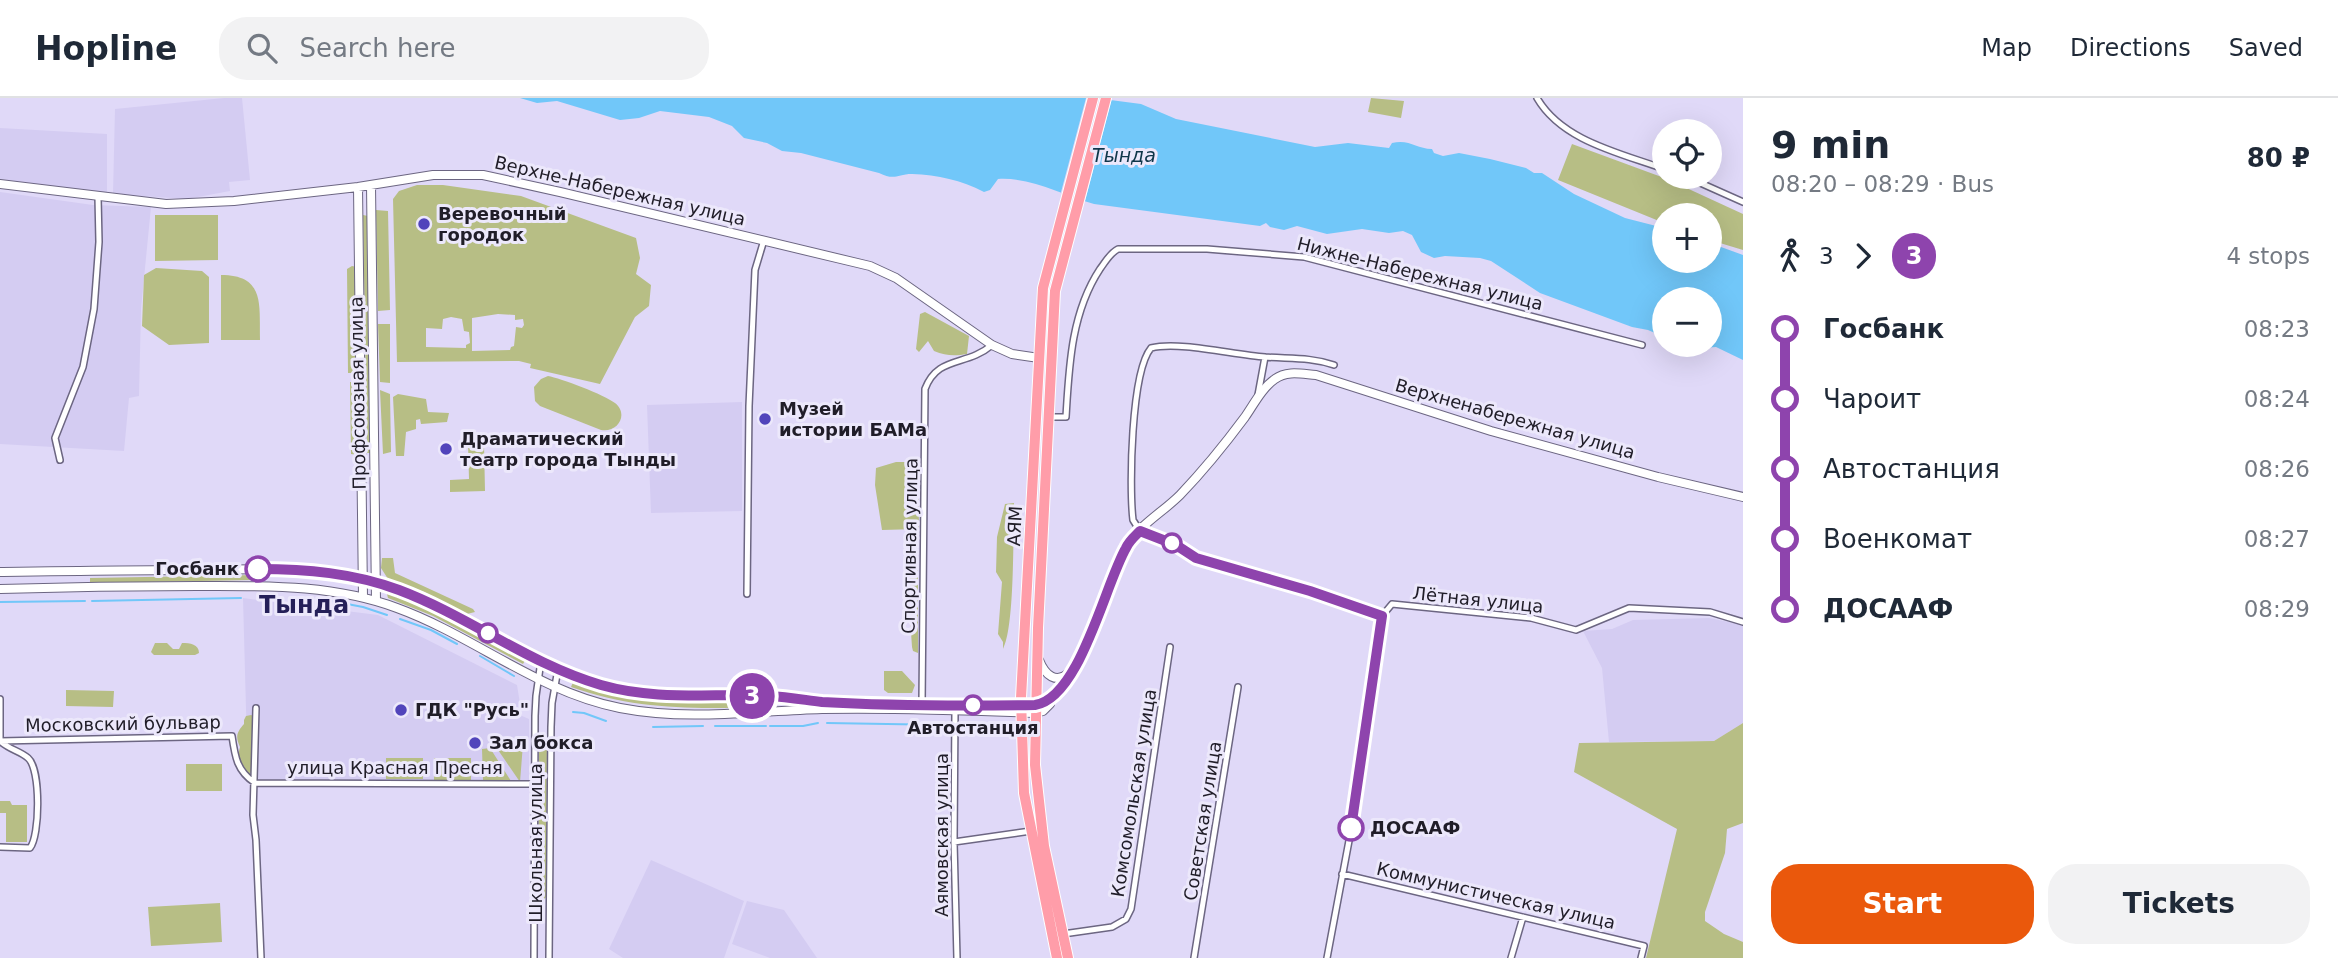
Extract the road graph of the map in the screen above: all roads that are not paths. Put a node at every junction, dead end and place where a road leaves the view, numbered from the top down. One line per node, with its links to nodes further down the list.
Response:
1 (1093, 98): 17 (highway, АЯМ)
2 (1105, 98): 20 (highway, АЯМ)
3 (1537, 98): 4 (street)
4 (1652, 164)
5 (0, 184): 9 (street, Верхне-Набережная улица)
6 (371, 185): 7 (street, Верхне-Набережная улица); 12 (street, Профсоюзная улица); 13 (street, Верхне-Набережная улица)
7 (358, 187): 9 (street, Верхне-Набережная улица); 11 (street, Профсоюзная улица)
8 (1714, 189): 10 (street)
9 (99, 197): 21 (street)
10 (1743, 202)
11 (359, 209): 12 (street); 24 (street, Профсоюзная улица)
12 (372, 209): 25 (street, Профсоюзная улица)
13 (764, 240): 14 (street, Верхне-Набережная улица); 30 (street)
14 (992, 345): 17 (street, Верхне-Набережная улица); 44 (street, Спортивная улица)
15 (1642, 345): 20 (street, Нижне-Набережная улица)
16 (1265, 357): 18 (street); 19 (street); 23 (street)
17 (1039, 358): 46 (highway, АЯМ)
18 (1334, 365)
19 (1258, 399): 22 (street, Верхненабережная улица); 23 (street)
20 (1050, 417): 36 (highway, АЯМ)
21 (60, 460)
22 (1743, 497)
23 (1140, 531): 33 (street); 38 (street)
24 (362, 568): 25 (street); 27 (street, Профсоюзная улица)
25 (376, 569): 28 (street, Профсоюзная улица)
26 (0, 572): 27 (street)
27 (362, 579): 28 (street); 31 (street, Профсоюзная улица)
28 (376, 582): 32 (street, Профсоюзная улица); 37 (street)
29 (0, 589): 31 (street)
30 (747, 594)
31 (363, 597): 32 (street)
32 (376, 601): 40 (street)
33 (1382, 616): 34 (street, Лётная улица); 57 (street)
34 (1743, 622)
35 (1170, 647): 61 (street, Комсомольская улица)
36 (1038, 655): 38 (street); 47 (highway, АЯМ)
37 (541, 661): 39 (street); 40 (street, Школьная улица)
38 (1074, 667): 47 (street)
39 (558, 669): 41 (street, Школьная улица); 44 (street)
40 (538, 680): 41 (street); 49 (street, Школьная улица)
41 (555, 687): 48 (street); 50 (street, Школьная улица)
42 (1238, 687): 68 (street, Советская улица)
43 (0, 699): 51 (street)
44 (922, 704): 46 (street)
45 (256, 708): 52 (street)
46 (1020, 709): 47 (street); 48 (street); 54 (highway, АЯМ)
47 (1035, 709): 61 (highway, АЯМ)
48 (955, 711): 55 (street, Аямовская улица)
49 (535, 731): 50 (street); 53 (street, Школьная улица)
50 (551, 731): 59 (street, Школьная улица)
51 (1, 741): 52 (street, Московский бульвар); 56 (street)
52 (255, 783): 53 (street, улица Красная Пресня); 62 (street)
53 (534, 784): 58 (street, Школьная улица)
54 (1031, 831): 55 (street); 66 (highway, АЯМ)
55 (954, 842): 65 (street, Аямовская улица)
56 (0, 847)
57 (1342, 874): 60 (street, Коммунистическая улица); 69 (street)
58 (535, 905): 59 (street); 63 (street, Школьная улица)
59 (550, 905): 64 (street, Школьная улица)
60 (1523, 917): 70 (street); 71 (street, Коммунистическая улица)
61 (1063, 934): 67 (highway, АЯМ)
62 (261, 958)
63 (534, 958)
64 (549, 958)
65 (957, 958)
66 (1057, 958)
67 (1068, 958)
68 (1194, 958)
69 (1327, 958)
70 (1511, 958)
71 (1641, 958)

